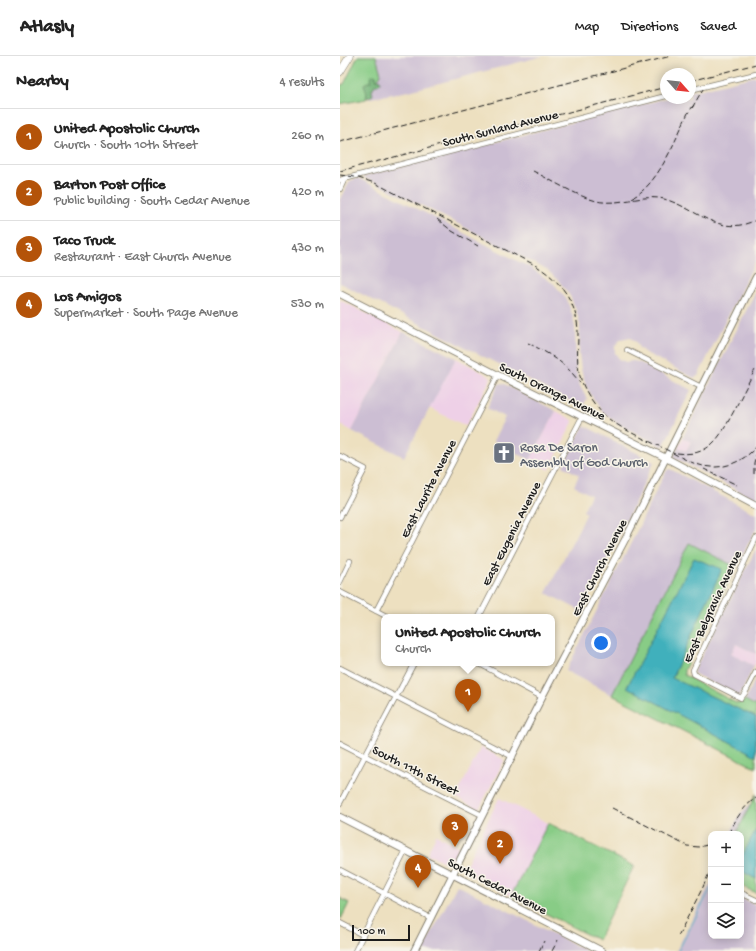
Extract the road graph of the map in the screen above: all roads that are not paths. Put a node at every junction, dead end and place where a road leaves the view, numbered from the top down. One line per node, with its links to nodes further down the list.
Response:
1 (346, 56): 3 (main road)
2 (350, 56): 4 (main road)
3 (340, 69)
4 (340, 72)
5 (756, 74): 6 (street)
6 (696, 89)
7 (660, 98): 8 (street, South Sunland Avenue)
8 (343, 179): 9 (street)
9 (340, 189)
10 (756, 277): 14 (main road, East Church Avenue)
11 (340, 294): 13 (main road, South Orange Avenue)
12 (627, 350): 14 (street)
13 (498, 375): 15 (main road, South Orange Avenue); 24 (street, East Laurite Avenue)
14 (701, 387): 17 (main road, East Church Avenue)
15 (582, 417): 17 (main road, South Orange Avenue); 26 (street, East Eugenia Avenue)
16 (340, 456): 19 (street)
17 (666, 458): 18 (main road, South Orange Avenue); 32 (main road, East Church Avenue)
18 (756, 506)
19 (340, 517)
20 (756, 538): 30 (street, East Belgravia Avenue)
21 (350, 561): 22 (street)
22 (340, 582)
23 (340, 592): 24 (street)
24 (376, 611): 25 (street)
25 (382, 614)
26 (481, 614)
27 (412, 666): 31 (street)
28 (484, 666): 32 (street)
29 (340, 668): 31 (street)
30 (756, 672)
31 (397, 697): 34 (street); 35 (street)
32 (542, 697): 35 (main road, East Church Avenue)
33 (340, 743): 34 (street, South 11th Street)
34 (365, 756): 36 (street); 37 (street, South 11th Street)
35 (513, 757): 37 (main road, East Church Avenue)
36 (340, 803)
37 (482, 815): 41 (main road, East Church Avenue)
38 (340, 817): 39 (main road, South Cedar Avenue)
39 (406, 850): 41 (main road, South Cedar Avenue); 42 (street)
40 (340, 870): 42 (street)
41 (453, 875): 45 (main road, East Church Avenue); 50 (main road, South Cedar Avenue)
42 (385, 893): 45 (street); 47 (street)
43 (744, 894): 44 (street)
44 (756, 900)
45 (431, 918): 49 (main road, East Church Avenue)
46 (340, 923): 47 (street)
47 (363, 935): 48 (street)
48 (355, 951)
49 (414, 951)
50 (602, 951)

